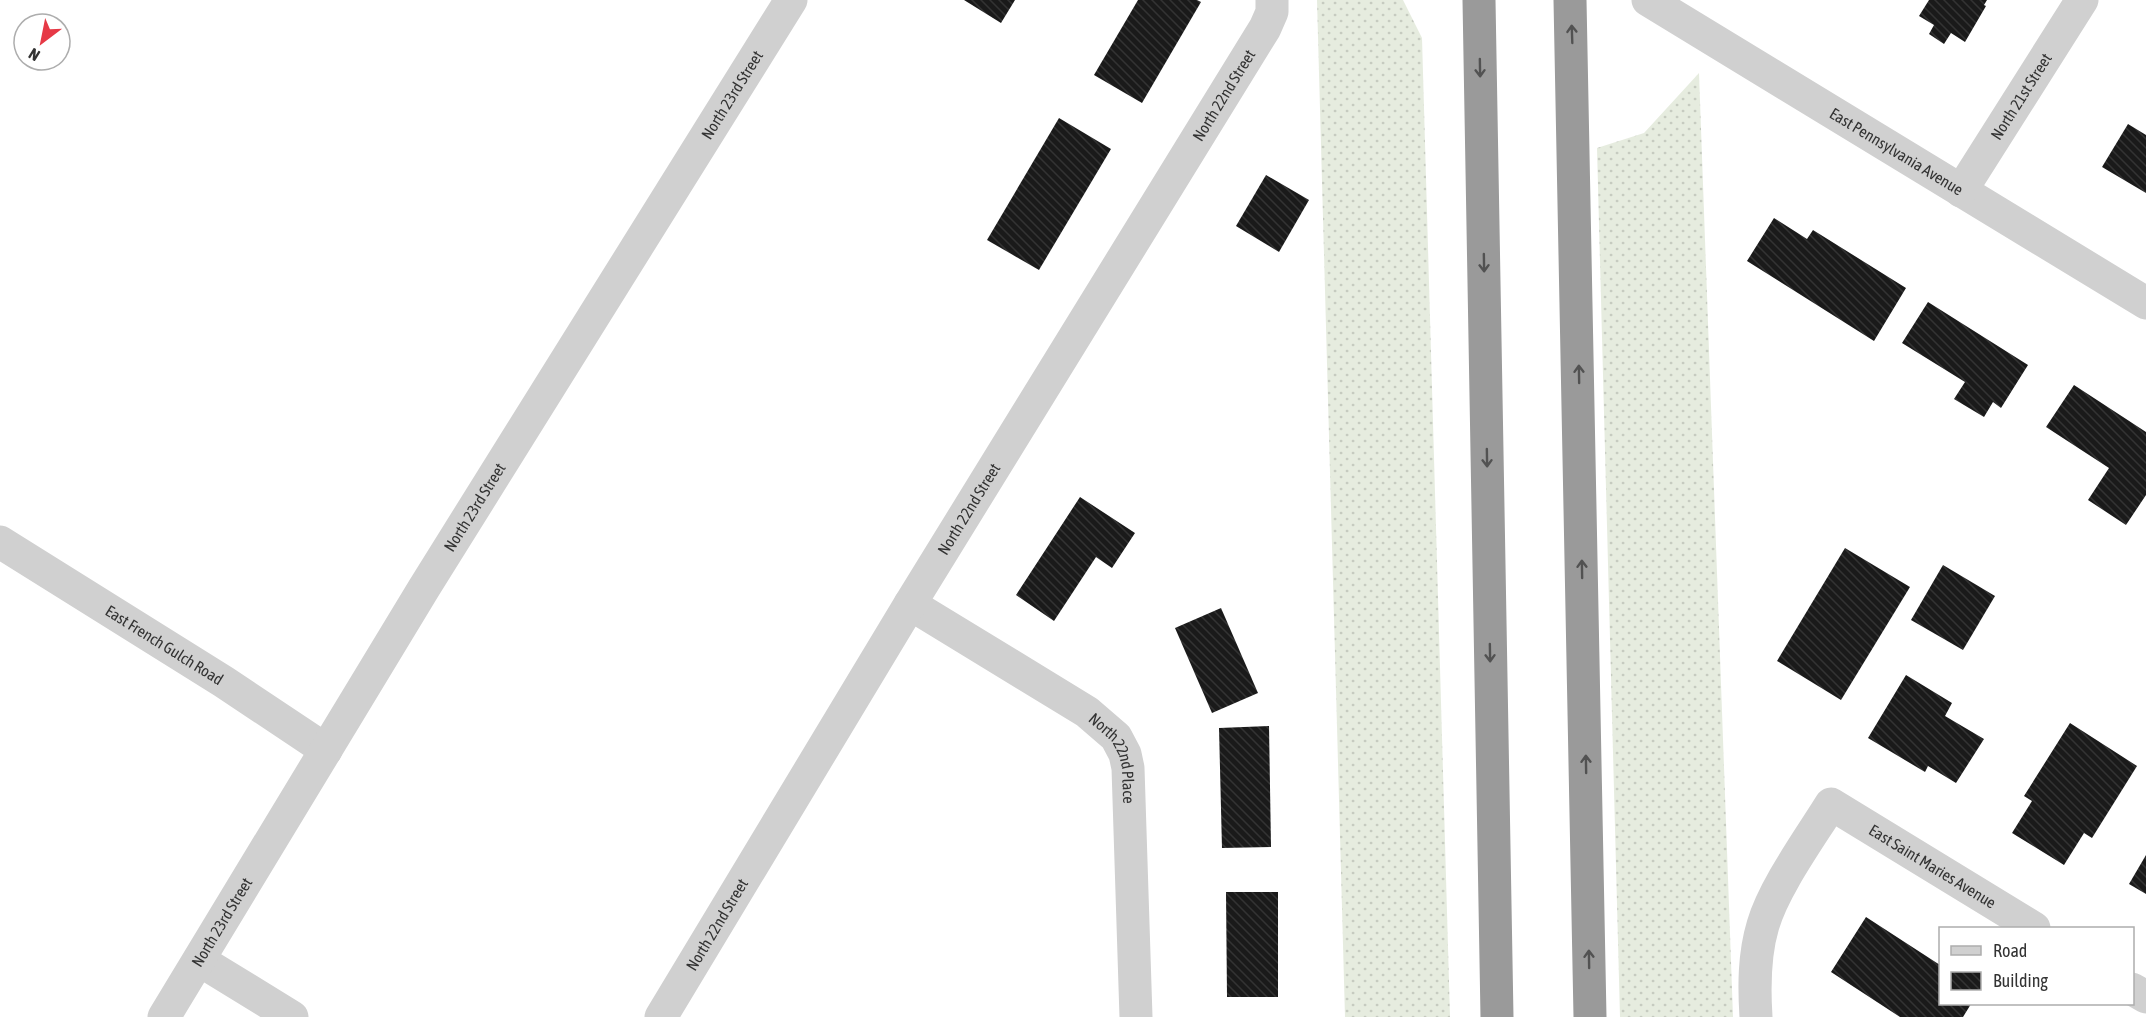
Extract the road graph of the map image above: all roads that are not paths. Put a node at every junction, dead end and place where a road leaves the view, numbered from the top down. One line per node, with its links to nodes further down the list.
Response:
1 (790, 0): 11 (street, North 23rd Street)
2 (1272, 0): 10 (street, North 22nd Street)
3 (1570, 0): 19 (highway, one-way to 3)
4 (1648, 0): 7 (street, East Pennsylvania Avenue)
5 (2082, 0): 7 (street, North 21st Street)
6 (1479, 5): 18 (highway, one-way to 18)
7 (1961, 191): 8 (street, East Pennsylvania Avenue)
8 (2146, 303)
9 (0, 542): 11 (street, East French Gulch Road)
10 (910, 604): 16 (street, North 22nd Street); 17 (street, North 22nd Place)
11 (326, 750): 13 (street, North 23rd Street)
12 (2032, 927): 20 (street, East Saint Maries Avenue)
13 (199, 960): 14 (street, North 23rd Street); 15 (street)
14 (164, 1017)
15 (292, 1017)
16 (661, 1017)
17 (1136, 1017)
18 (1497, 1017)
19 (1590, 1017)
20 (1756, 1017)

